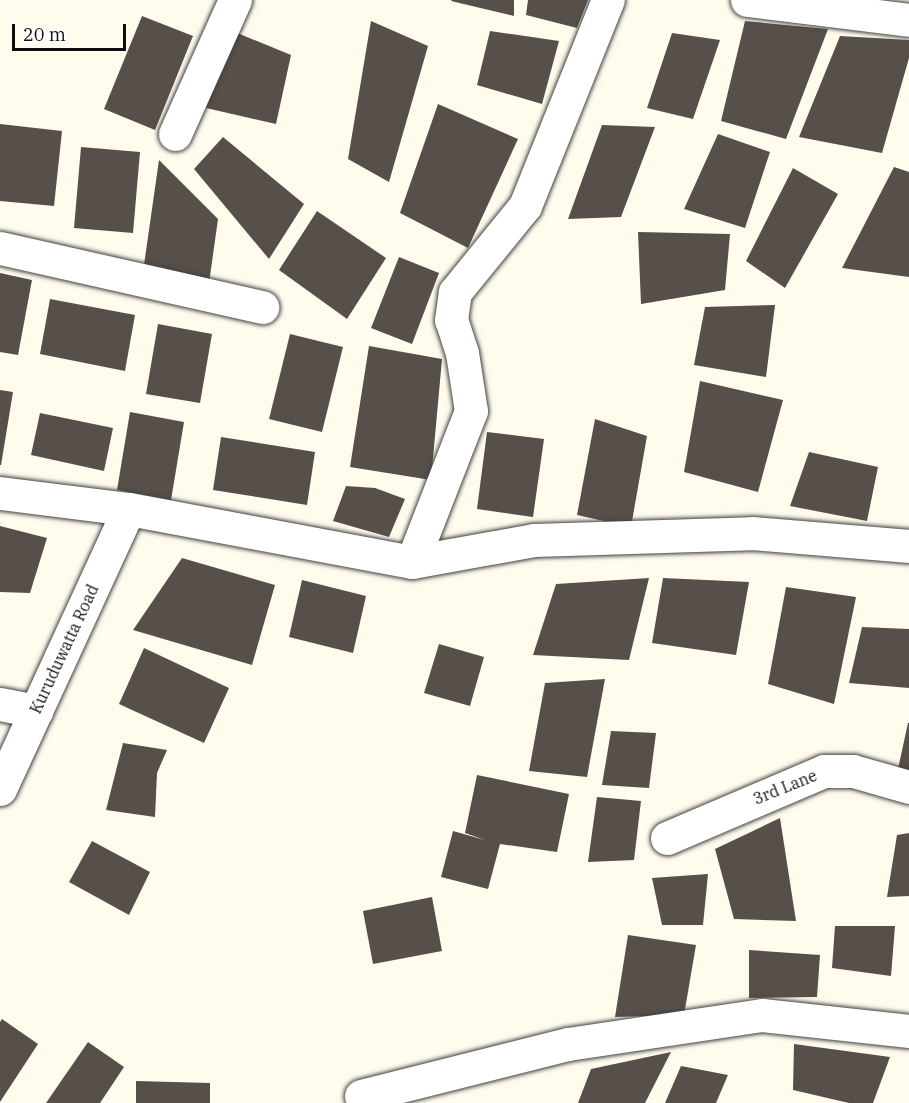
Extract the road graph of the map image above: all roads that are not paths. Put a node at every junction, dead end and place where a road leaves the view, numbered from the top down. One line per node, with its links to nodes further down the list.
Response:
1 (235, 0): 5 (street)
2 (608, 0): 11 (street)
3 (747, 0): 4 (street)
4 (909, 20)
5 (176, 134)
6 (0, 248): 7 (street)
7 (262, 307)
8 (0, 492): 9 (street)
9 (129, 509): 11 (street); 13 (street, Kuruduwatta Road)
10 (909, 546): 11 (street)
11 (412, 562)
12 (0, 704): 13 (street)
13 (36, 711): 15 (street, Kuruduwatta Road)
14 (909, 787): 16 (street, 3rd Lane)
15 (0, 789)
16 (667, 838)
17 (909, 1031): 18 (street)
18 (361, 1096)

